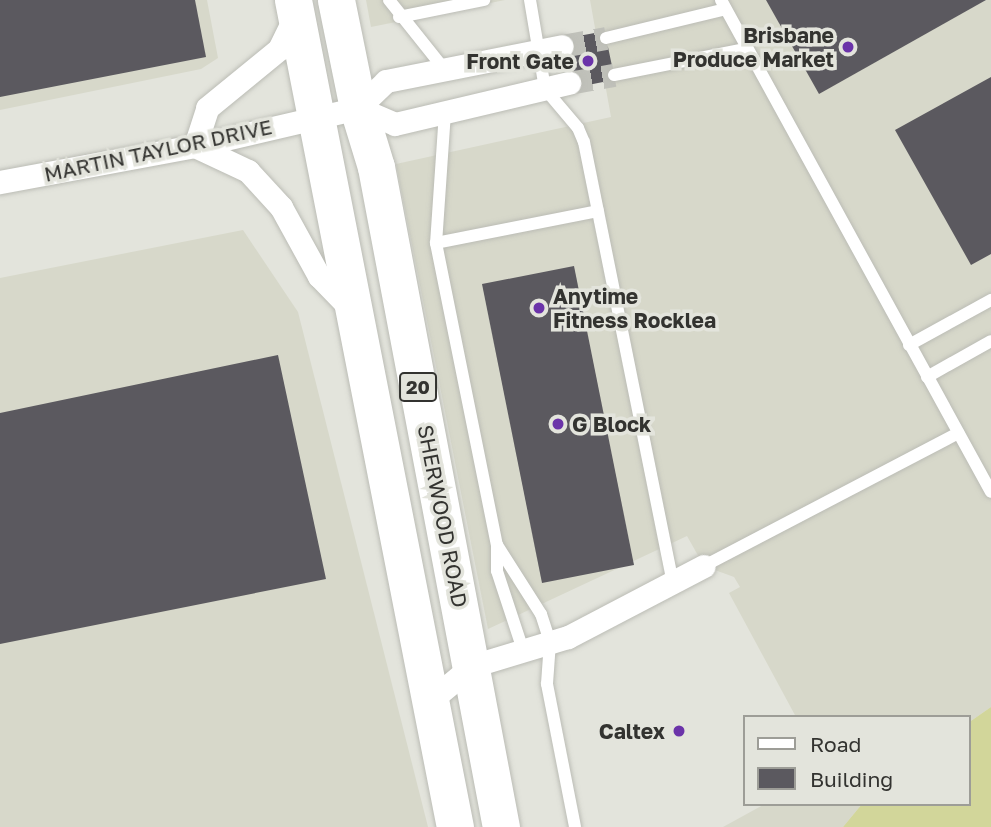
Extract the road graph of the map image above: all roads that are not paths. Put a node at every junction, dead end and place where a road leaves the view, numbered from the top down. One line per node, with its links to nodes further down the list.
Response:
1 (336, 0): 16 (main road, SHERWOOD ROAD / 20)
2 (389, 0): 7 (lane)
3 (484, 0): 7 (lane)
4 (530, 0): 11 (lane)
5 (723, 5): 8 (lane); 10 (lane)
6 (295, 7): 18 (main road, 20); 19 (street)
7 (399, 17): 12 (lane)
8 (606, 38)
9 (562, 46): 11 (street)
10 (745, 49): 13 (lane); 26 (lane)
11 (536, 51): 12 (street); 15 (lane)
12 (444, 69): 16 (street)
13 (614, 75)
14 (569, 83): 15 (street)
15 (545, 89): 17 (street); 21 (lane)
16 (358, 108): 17 (street); 18 (street, MARTIN TAYLOR DRIVE); 35 (main road, SHERWOOD ROAD / 20)
17 (445, 112): 22 (lane)
18 (316, 117): 19 (street, MARTIN TAYLOR DRIVE); 24 (main road, 20)
19 (195, 146): 20 (street, MARTIN TAYLOR DRIVE); 24 (street)
20 (0, 182)
21 (598, 211): 22 (lane); 32 (lane)
22 (436, 243): 30 (lane)
23 (991, 300): 26 (lane)
24 (354, 312): 36 (main road, 20)
25 (991, 341): 27 (lane)
26 (909, 345): 27 (lane)
27 (928, 377): 28 (lane)
28 (958, 433): 29 (lane); 31 (lane)
29 (991, 492)
30 (497, 545): 33 (lane); 34 (lane)
31 (704, 566): 32 (street)
32 (673, 582): 33 (street)
33 (550, 642): 34 (street); 39 (lane)
34 (524, 653): 35 (street)
35 (472, 666): 36 (street); 38 (main road, SHERWOOD ROAD / 20)
36 (432, 700): 37 (main road, 20)
37 (455, 827)
38 (501, 827)
39 (575, 827)

